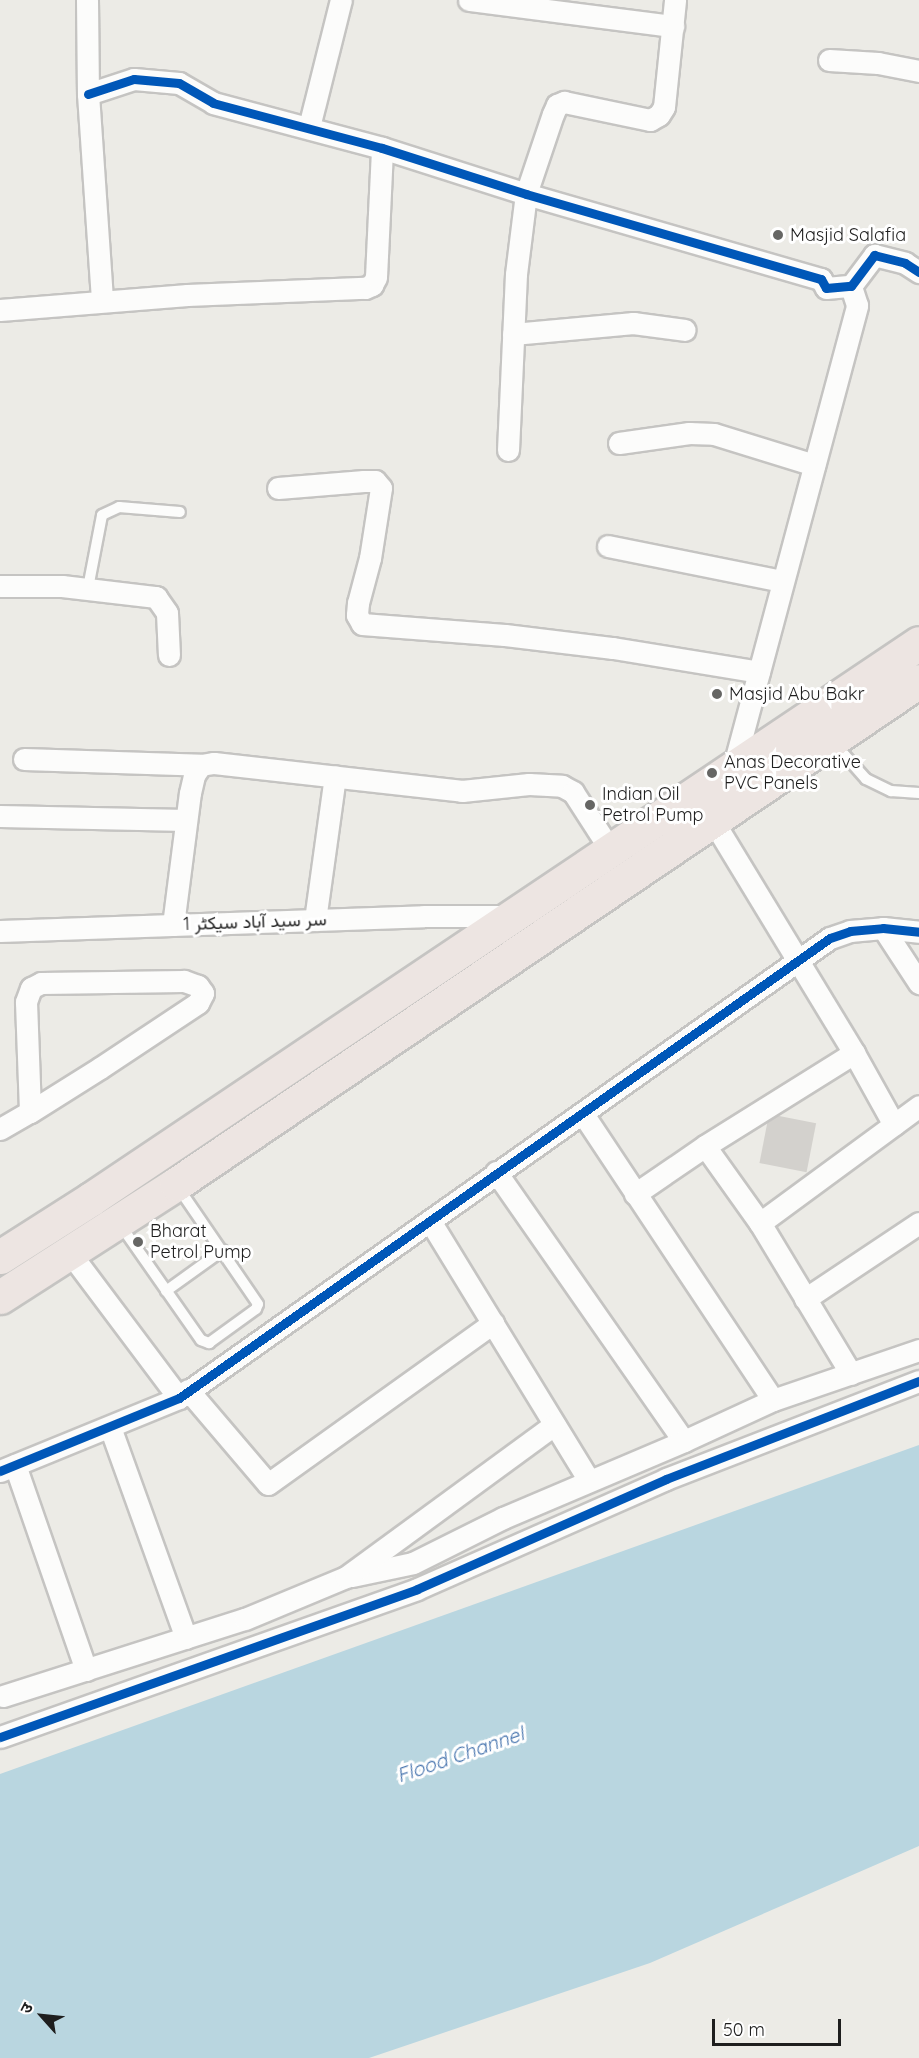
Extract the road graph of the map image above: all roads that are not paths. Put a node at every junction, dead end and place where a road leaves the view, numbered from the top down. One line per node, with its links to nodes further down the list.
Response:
1 (87, 0): 8 (street)
2 (341, 0): 9 (street)
3 (469, 0): 5 (street)
4 (675, 0): 5 (street)
5 (673, 26): 11 (street)
6 (829, 60): 7 (street)
7 (919, 71)
8 (88, 94): 9 (street); 14 (street)
9 (309, 127): 10 (street)
10 (382, 148): 11 (street); 14 (street)
11 (526, 194): 13 (street); 17 (street)
12 (919, 272): 13 (street)
13 (851, 286): 20 (street)
14 (102, 301): 15 (street)
15 (0, 310)
16 (685, 330): 17 (street)
17 (513, 334): 19 (street)
18 (619, 443): 20 (street)
19 (508, 450)
20 (814, 465): 24 (street)
21 (278, 488): 29 (street)
22 (180, 512): 26 (lane)
23 (608, 546): 24 (street)
24 (782, 581): 29 (street)
25 (0, 586): 26 (street)
26 (88, 588): 28 (street)
27 (919, 643): 34 (highway)
28 (169, 655)
29 (759, 672): 34 (street)
30 (919, 681): 31 (highway)
31 (832, 740): 36 (lane); 39 (highway)
32 (24, 759): 33 (street)
33 (201, 765): 35 (street); 38 (street)
34 (733, 769): 40 (highway)
35 (335, 776): 40 (street); 42 (street)
36 (919, 794)
37 (0, 816): 38 (street)
38 (186, 820): 43 (street)
39 (713, 821): 47 (street); 57 (highway)
40 (611, 851): 41 (highway)
41 (510, 916): 42 (street, سر سید آباد سیکٹر 1); 65 (highway)
42 (315, 920): 43 (street, سر سید آباد سیکٹر 1)
43 (173, 925): 45 (street, سر سید آباد سیکٹر 1)
44 (883, 928): 46 (street); 47 (street); 48 (street)
45 (0, 931)
46 (919, 932)
47 (798, 960): 49 (street); 52 (street)
48 (919, 983)
49 (854, 1053): 53 (street); 55 (street)
50 (919, 1106): 53 (street)
51 (30, 1112): 51 (street); 54 (street)
52 (584, 1114): 56 (street); 58 (street)
53 (894, 1125): 61 (street)
54 (0, 1129)
55 (705, 1146): 58 (street); 61 (street)
56 (496, 1172): 59 (street); 78 (street)
57 (176, 1184): 60 (highway); 63 (lane)
58 (635, 1194): 75 (street)
59 (430, 1221): 70 (street); 74 (street)
60 (118, 1222): 64 (highway); 67 (lane)
61 (760, 1223): 68 (street)
62 (919, 1223): 68 (street)
63 (223, 1250): 67 (lane); 67 (lane)
64 (70, 1253): 66 (highway); 74 (street)
65 (2, 1255)
66 (12, 1289): 69 (highway)
67 (166, 1291)
68 (805, 1299): 72 (street)
69 (0, 1305)
70 (493, 1323): 74 (street); 76 (street)
71 (919, 1350): 72 (street)
72 (850, 1374): 75 (street)
73 (919, 1381): 85 (street)
74 (183, 1394): 77 (street)
75 (773, 1400): 78 (street)
76 (554, 1425): 80 (street); 81 (street)
77 (110, 1427): 79 (street); 82 (street)
78 (684, 1441): 80 (street)
79 (8, 1468): 83 (street)
80 (588, 1480): 81 (street)
81 (346, 1577): 82 (street)
82 (186, 1638): 83 (street)
83 (86, 1670): 84 (street)
84 (1, 1694)
85 (0, 1737)

